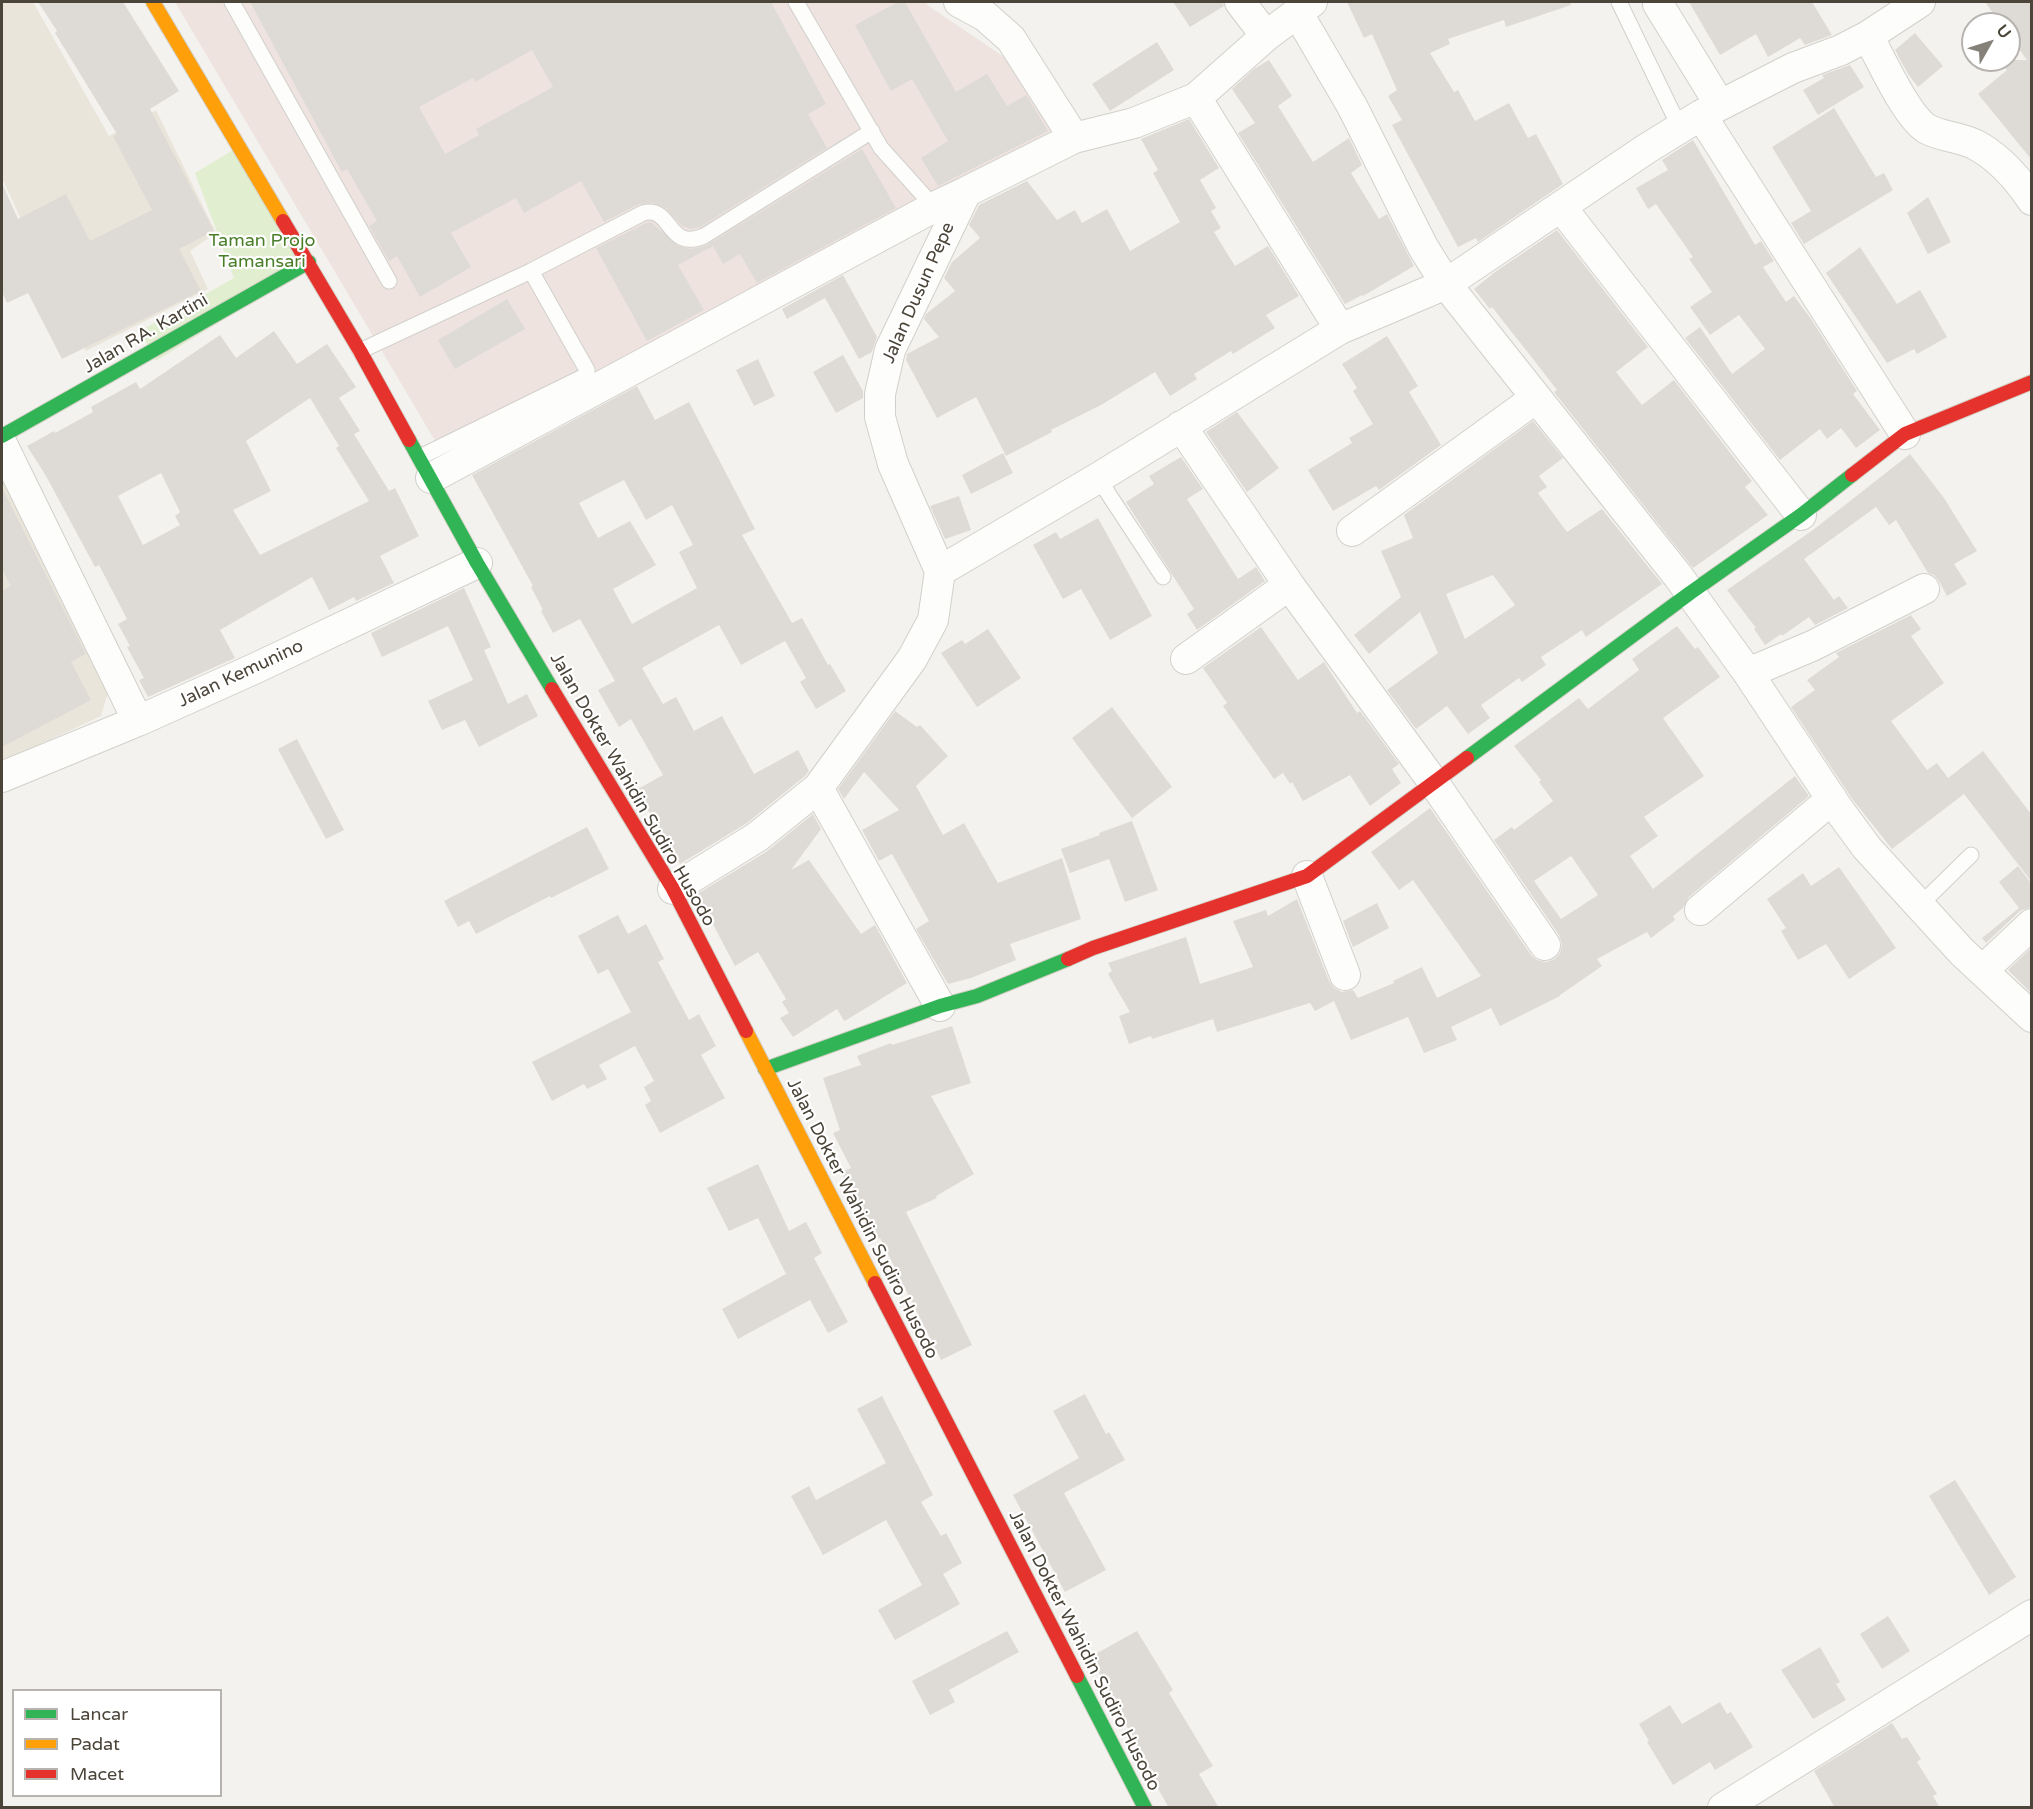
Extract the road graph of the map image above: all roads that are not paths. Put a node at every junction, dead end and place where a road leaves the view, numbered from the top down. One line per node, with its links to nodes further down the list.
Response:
1 (153, 2): 20 (main road, Jalan Dokter Wahidin Sudiro Husodo)
2 (232, 2): 22 (lane)
3 (796, 2): 14 (lane)
4 (958, 2): 15 (street)
5 (1240, 2): 10 (street)
6 (1619, 2): 13 (lane)
7 (1920, 2): 11 (street)
8 (1658, 4): 13 (street)
9 (1305, 7): 10 (street); 23 (street)
10 (1266, 36): 12 (street)
11 (1868, 36): 13 (street); 17 (street)
12 (1196, 98): 15 (street); 24 (street)
13 (1700, 116): 19 (street); 29 (street)
14 (872, 131): 18 (lane); 21 (lane)
15 (1074, 138): 16 (street)
16 (966, 192): 18 (street); 37 (street, Jalan Dusun Pepe)
17 (2031, 200)
18 (934, 207): 32 (street)
19 (1561, 207): 23 (street); 34 (street)
20 (309, 262): 25 (main road, Jalan Dokter Wahidin Sudiro Husodo); 30 (main road, Jalan RA. Kartini)
21 (531, 271): 25 (lane); 32 (lane)
22 (389, 281)
23 (1446, 284): 24 (street); 27 (street)
24 (1340, 329): 28 (street)
25 (360, 351): 32 (main road, Jalan Dokter Wahidin Sudiro Husodo)
26 (2031, 382): 29 (main road)
27 (1536, 399): 35 (street); 41 (street)
28 (1181, 426): 33 (street); 39 (street)
29 (1905, 434): 34 (main road)
30 (2, 436)
31 (2, 444): 44 (street)
32 (425, 467): 36 (main road, Jalan Dokter Wahidin Sudiro Husodo)
33 (1098, 478): 37 (street); 38 (lane)
34 (1801, 515): 41 (main road)
35 (1352, 531)
36 (477, 563): 44 (street, Jalan Kemunino); 51 (main road, Jalan Dokter Wahidin Sudiro Husodo)
37 (940, 571): 47 (street)
38 (1163, 577)
39 (1288, 585): 42 (street); 46 (street)
40 (1924, 589): 43 (street)
41 (1690, 593): 43 (street); 46 (main road)
42 (1185, 659)
43 (1748, 673): 48 (street)
44 (138, 721): 45 (street, Jalan Kemunino)
45 (2, 777)
46 (1434, 783): 50 (main road); 55 (street)
47 (818, 788): 51 (street); 58 (street)
48 (1832, 799): 52 (street); 53 (street)
49 (1971, 855): 52 (lane)
50 (1307, 876): 57 (street); 58 (main road)
51 (674, 889): 60 (main road, Jalan Dokter Wahidin Sudiro Husodo)
52 (1920, 905): 56 (street)
53 (1700, 910)
54 (2031, 924): 56 (street)
55 (1545, 945)
56 (1983, 970): 59 (street)
57 (1346, 975)
58 (940, 1006): 60 (main road)
59 (2031, 1017)
60 (765, 1069): 62 (main road, Jalan Dokter Wahidin Sudiro Husodo)
61 (2031, 1615): 63 (street)
62 (1144, 1808)
63 (1723, 1808)

